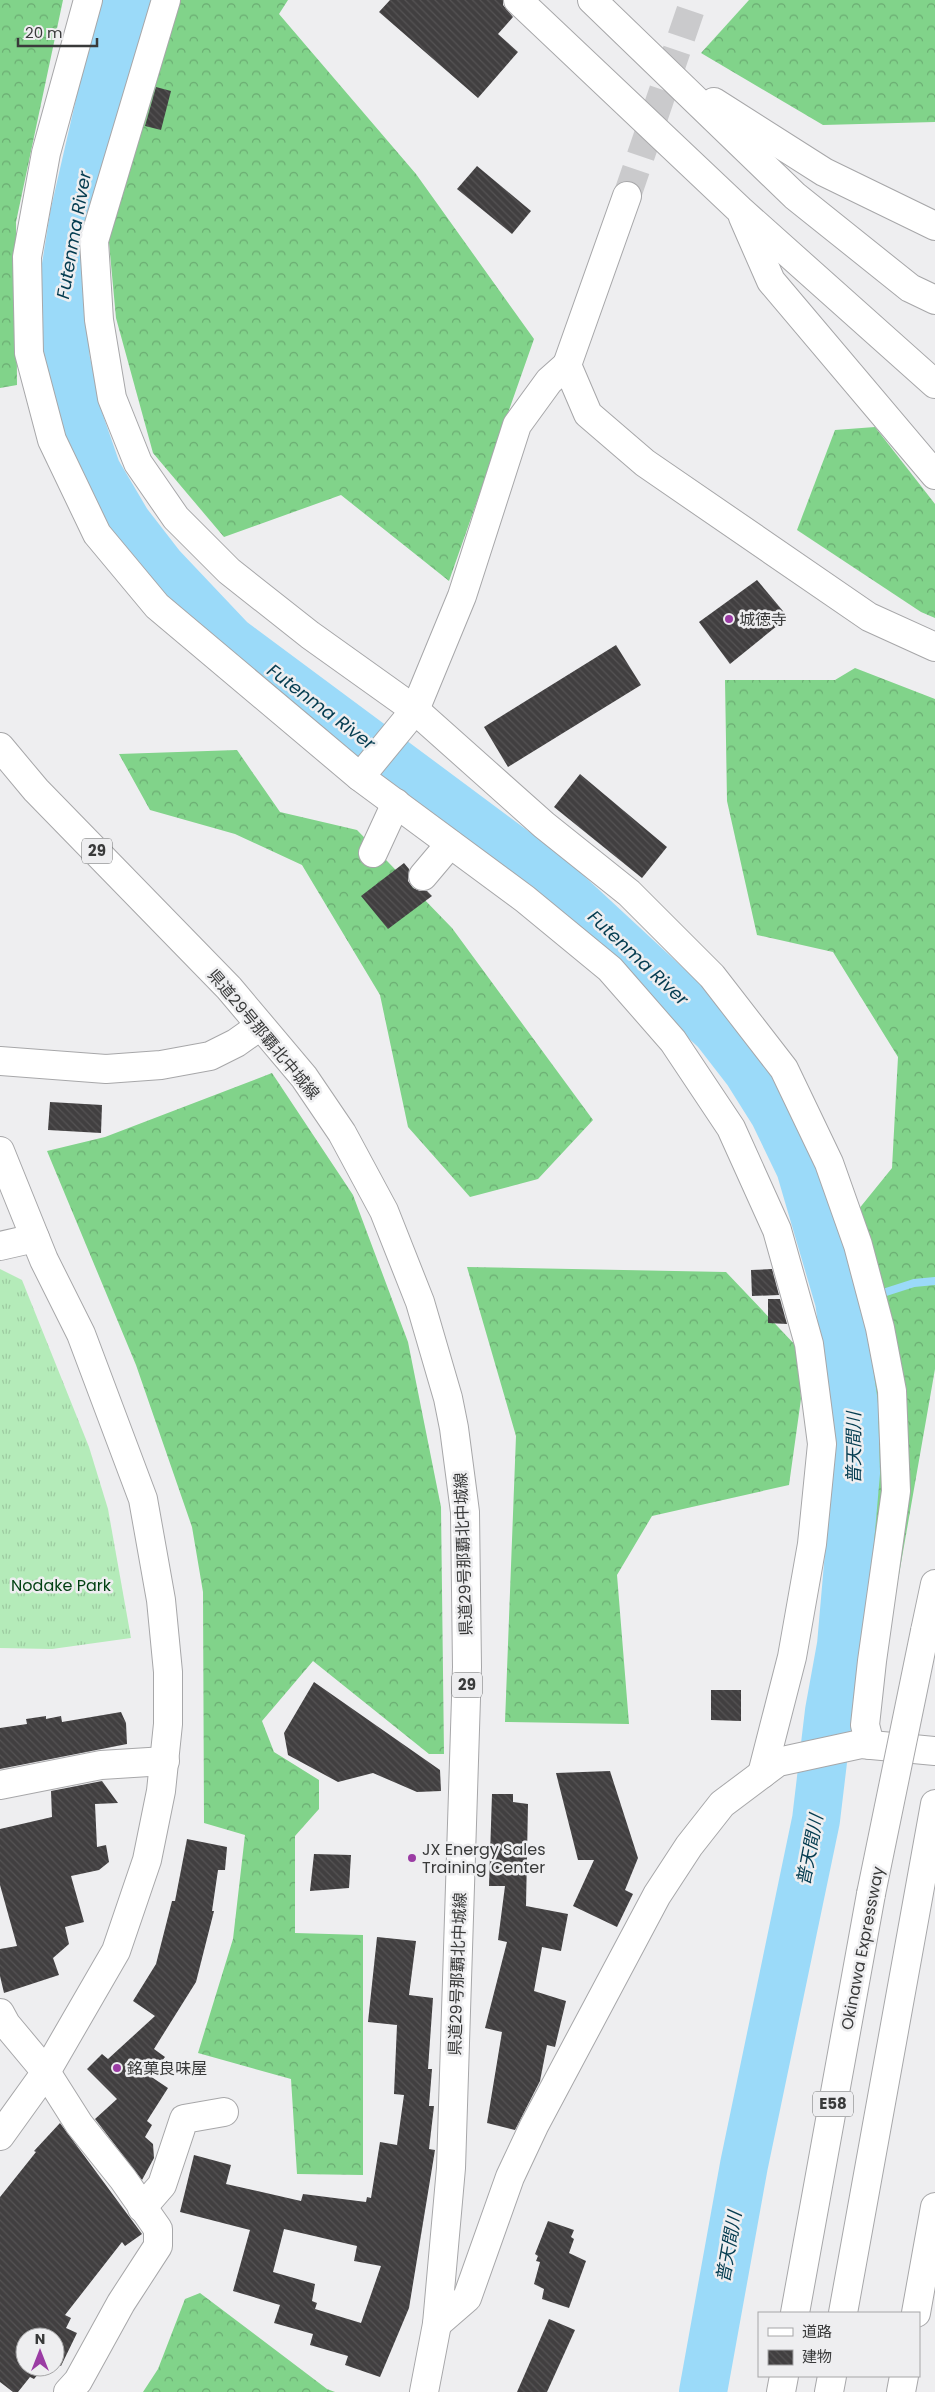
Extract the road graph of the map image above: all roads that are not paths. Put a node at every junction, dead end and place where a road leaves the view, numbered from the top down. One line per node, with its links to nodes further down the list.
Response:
1 (88, 0): 16 (main road)
2 (166, 0): 14 (main road)
3 (518, 0): 7 (main road)
4 (592, 0): 5 (main road)
5 (663, 68): 8 (main road); 9 (main road)
6 (627, 196): 10 (main road)
7 (740, 210): 11 (main road); 12 (main road)
8 (935, 226)
9 (935, 300)
10 (567, 365): 13 (main road); 14 (main road)
11 (935, 384)
12 (935, 475)
13 (935, 646)
14 (414, 710): 16 (main road); 27 (main road)
15 (0, 747): 21 (main road, 県道29号那覇北中城線 / 29)
16 (361, 776): 17 (main road)
17 (396, 803): 18 (main road); 19 (main road)
18 (450, 844): 20 (main road); 30 (main road)
19 (373, 853)
20 (423, 876)
21 (260, 1026): 22 (main road); 42 (main road, 県道29号那覇北中城線 / 29)
22 (0, 1061)
23 (0, 1151): 24 (main road)
24 (35, 1238): 25 (main road); 29 (main road)
25 (0, 1246)
26 (935, 1584): 39 (main road, Okinawa Expressway / E58, bridge)
27 (866, 1744): 28 (main road); 30 (main road)
28 (935, 1751)
29 (164, 1761): 31 (main road); 34 (main road)
30 (770, 1768): 42 (main road)
31 (0, 1785)
32 (935, 1804): 40 (main road, E58)
33 (0, 2013): 34 (main road)
34 (46, 2072): 36 (main road); 38 (main road)
35 (224, 2112): 38 (main road)
36 (0, 2136)
37 (935, 2207): 41 (main road)
38 (142, 2208): 46 (main road)
39 (795, 2312)
40 (843, 2312)
41 (916, 2312)
42 (437, 2324): 47 (main road, 県道29号那覇北中城線 / 29)
43 (784, 2377): 48 (main road)
44 (832, 2377): 49 (main road)
45 (904, 2377): 50 (main road)
46 (68, 2392)
47 (424, 2392)
48 (781, 2392)
49 (829, 2392)
50 (902, 2392)

